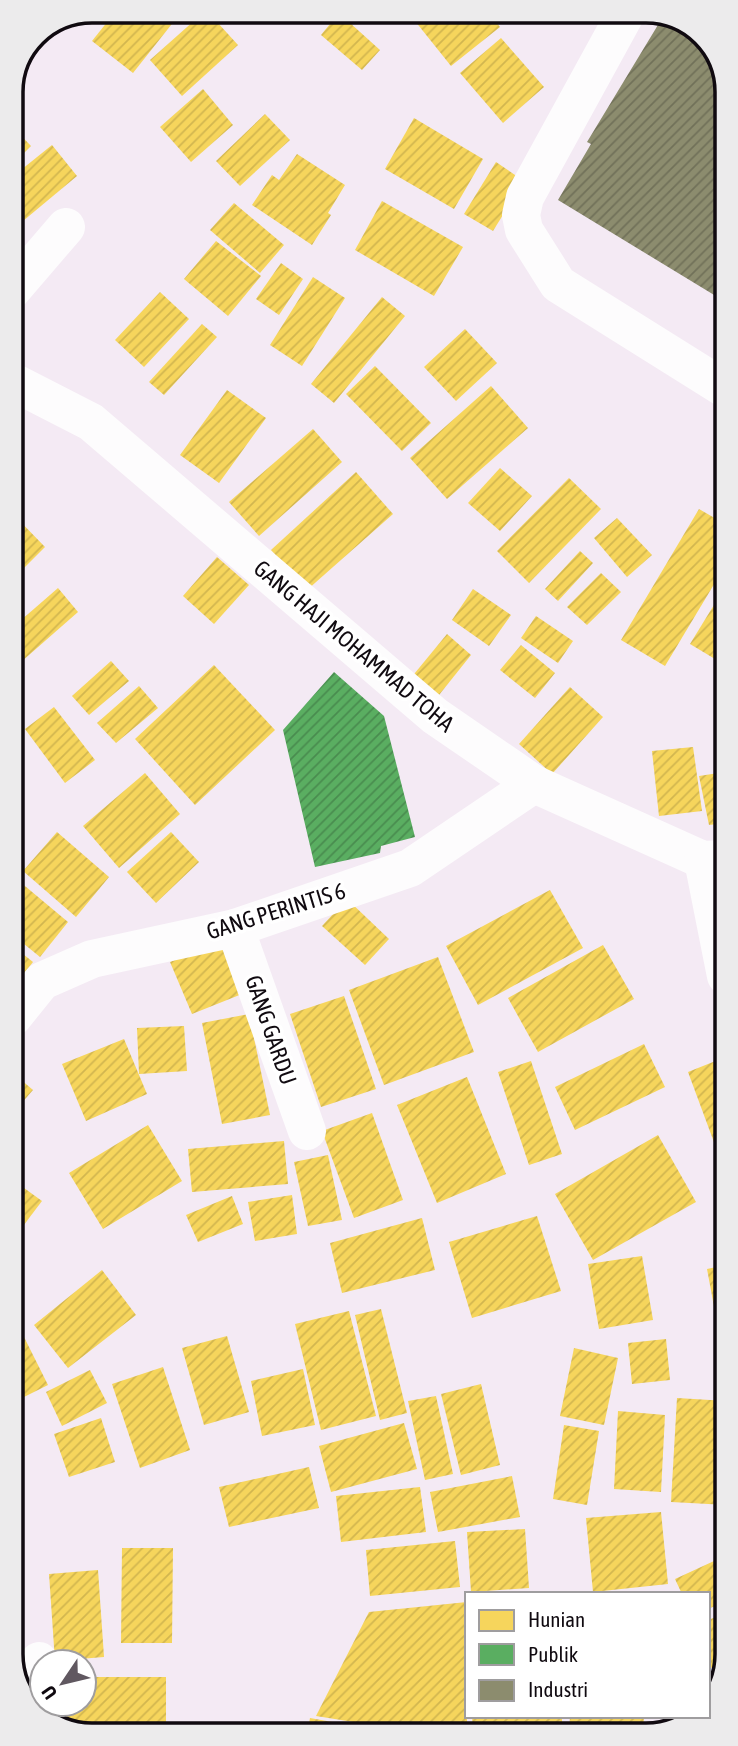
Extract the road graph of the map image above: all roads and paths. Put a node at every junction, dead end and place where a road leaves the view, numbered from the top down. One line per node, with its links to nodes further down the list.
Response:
1 (620, 23): 4 (street)
2 (66, 227): 3 (street)
3 (23, 277)
4 (715, 382)
5 (23, 387): 6 (street, GANG HAJI MOHAMMAD TOHA)
6 (534, 784): 7 (street, GANG HAJI MOHAMMAD TOHA); 8 (street, GANG PERINTIS 6)
7 (714, 860)
8 (235, 928): 9 (street, GANG PERINTIS 6); 10 (street, GANG GARDU)
9 (23, 1005)
10 (307, 1131)

